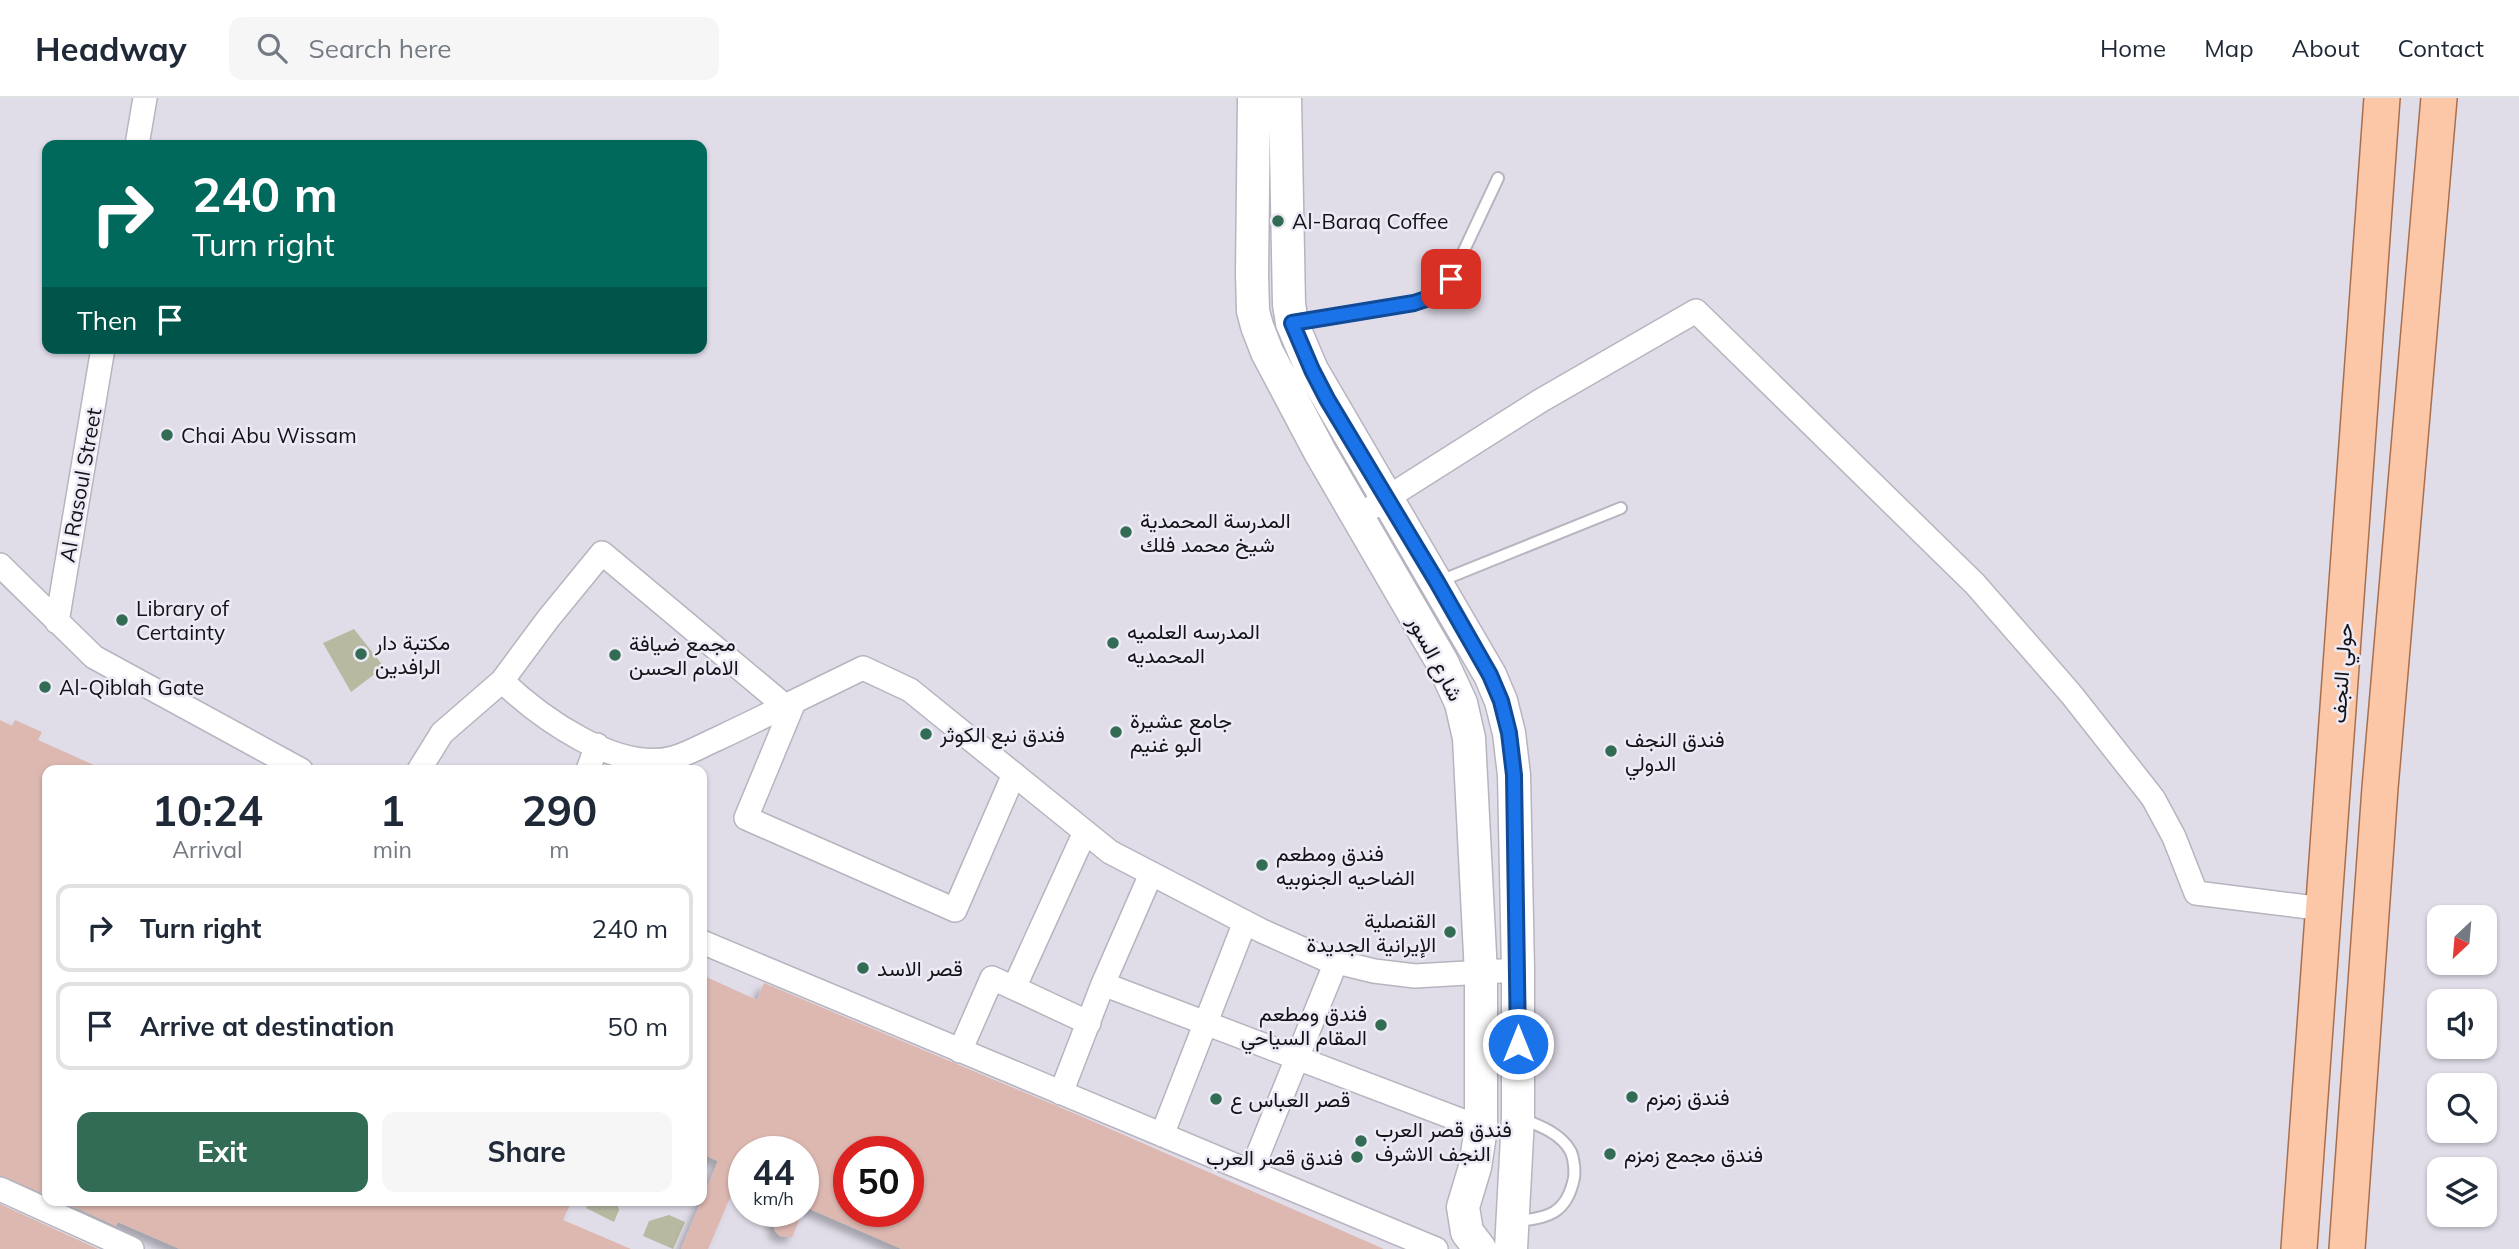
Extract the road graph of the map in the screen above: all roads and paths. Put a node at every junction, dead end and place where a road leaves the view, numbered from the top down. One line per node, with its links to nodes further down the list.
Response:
1 (145, 98): 6 (street)
2 (1254, 98): 14 (main road, شارع السور)
3 (1285, 98): 10 (main road, شارع السور)
4 (2384, 98): 5 (main road); 7 (main road, حولي النجف)
5 (2438, 98): 8 (main road)
6 (138, 140)
7 (2377, 172): 8 (main road); 27 (main road, حولي النجف)
8 (2433, 174): 44 (main road)
9 (1498, 178): 10 (lane)
10 (1292, 323): 12 (main road, شارع السور)
11 (102, 354): 17 (street, Al Rasoul Street)
12 (1388, 498): 14 (street); 16 (main road, شارع السور); 27 (street)
13 (1621, 508): 16 (lane)
14 (1357, 517): 32 (main road, شارع السور)
15 (0, 565): 17 (street)
16 (1437, 582): 31 (main road, شارع السور)
17 (57, 622): 21 (street)
18 (502, 681): 19 (street); 20 (street); 22 (street)
19 (789, 704): 20 (street); 24 (street); 24 (street)
20 (597, 745): 23 (street)
21 (292, 765)
22 (421, 765)
23 (590, 765)
24 (1014, 774): 25 (street)
25 (1085, 832): 26 (street); 34 (street)
26 (1151, 874): 28 (street); 33 (street)
27 (2324, 909): 43 (main road, حولي النجف)
28 (1245, 922): 30 (street); 36 (street)
29 (707, 944): 37 (street)
30 (1336, 962): 32 (street); 38 (street)
31 (1518, 970): 32 (street); 40 (main road, شارع السور)
32 (1481, 974): 41 (main road, شارع السور)
33 (1103, 984): 35 (street); 36 (street)
34 (1014, 988): 35 (street); 37 (street)
35 (1089, 1023): 39 (street)
36 (1206, 1023): 38 (street); 42 (street)
37 (960, 1051): 39 (street)
38 (1297, 1058): 41 (street); 45 (street)
39 (1061, 1093): 42 (street)
40 (1518, 1118): 47 (main road, شارع السور); 47 (lane)
41 (1481, 1128): 52 (main road, شارع السور)
42 (1162, 1135): 45 (street)
43 (2306, 1156): 44 (main road); 48 (main road, حولي النجف)
44 (2353, 1166): 49 (main road)
45 (1251, 1172): 51 (street)
46 (0, 1189): 50 (street)
47 (1512, 1235)
48 (2300, 1246): 49 (main road)
49 (2348, 1247)
50 (132, 1249)
51 (1436, 1249)
52 (1480, 1249)

